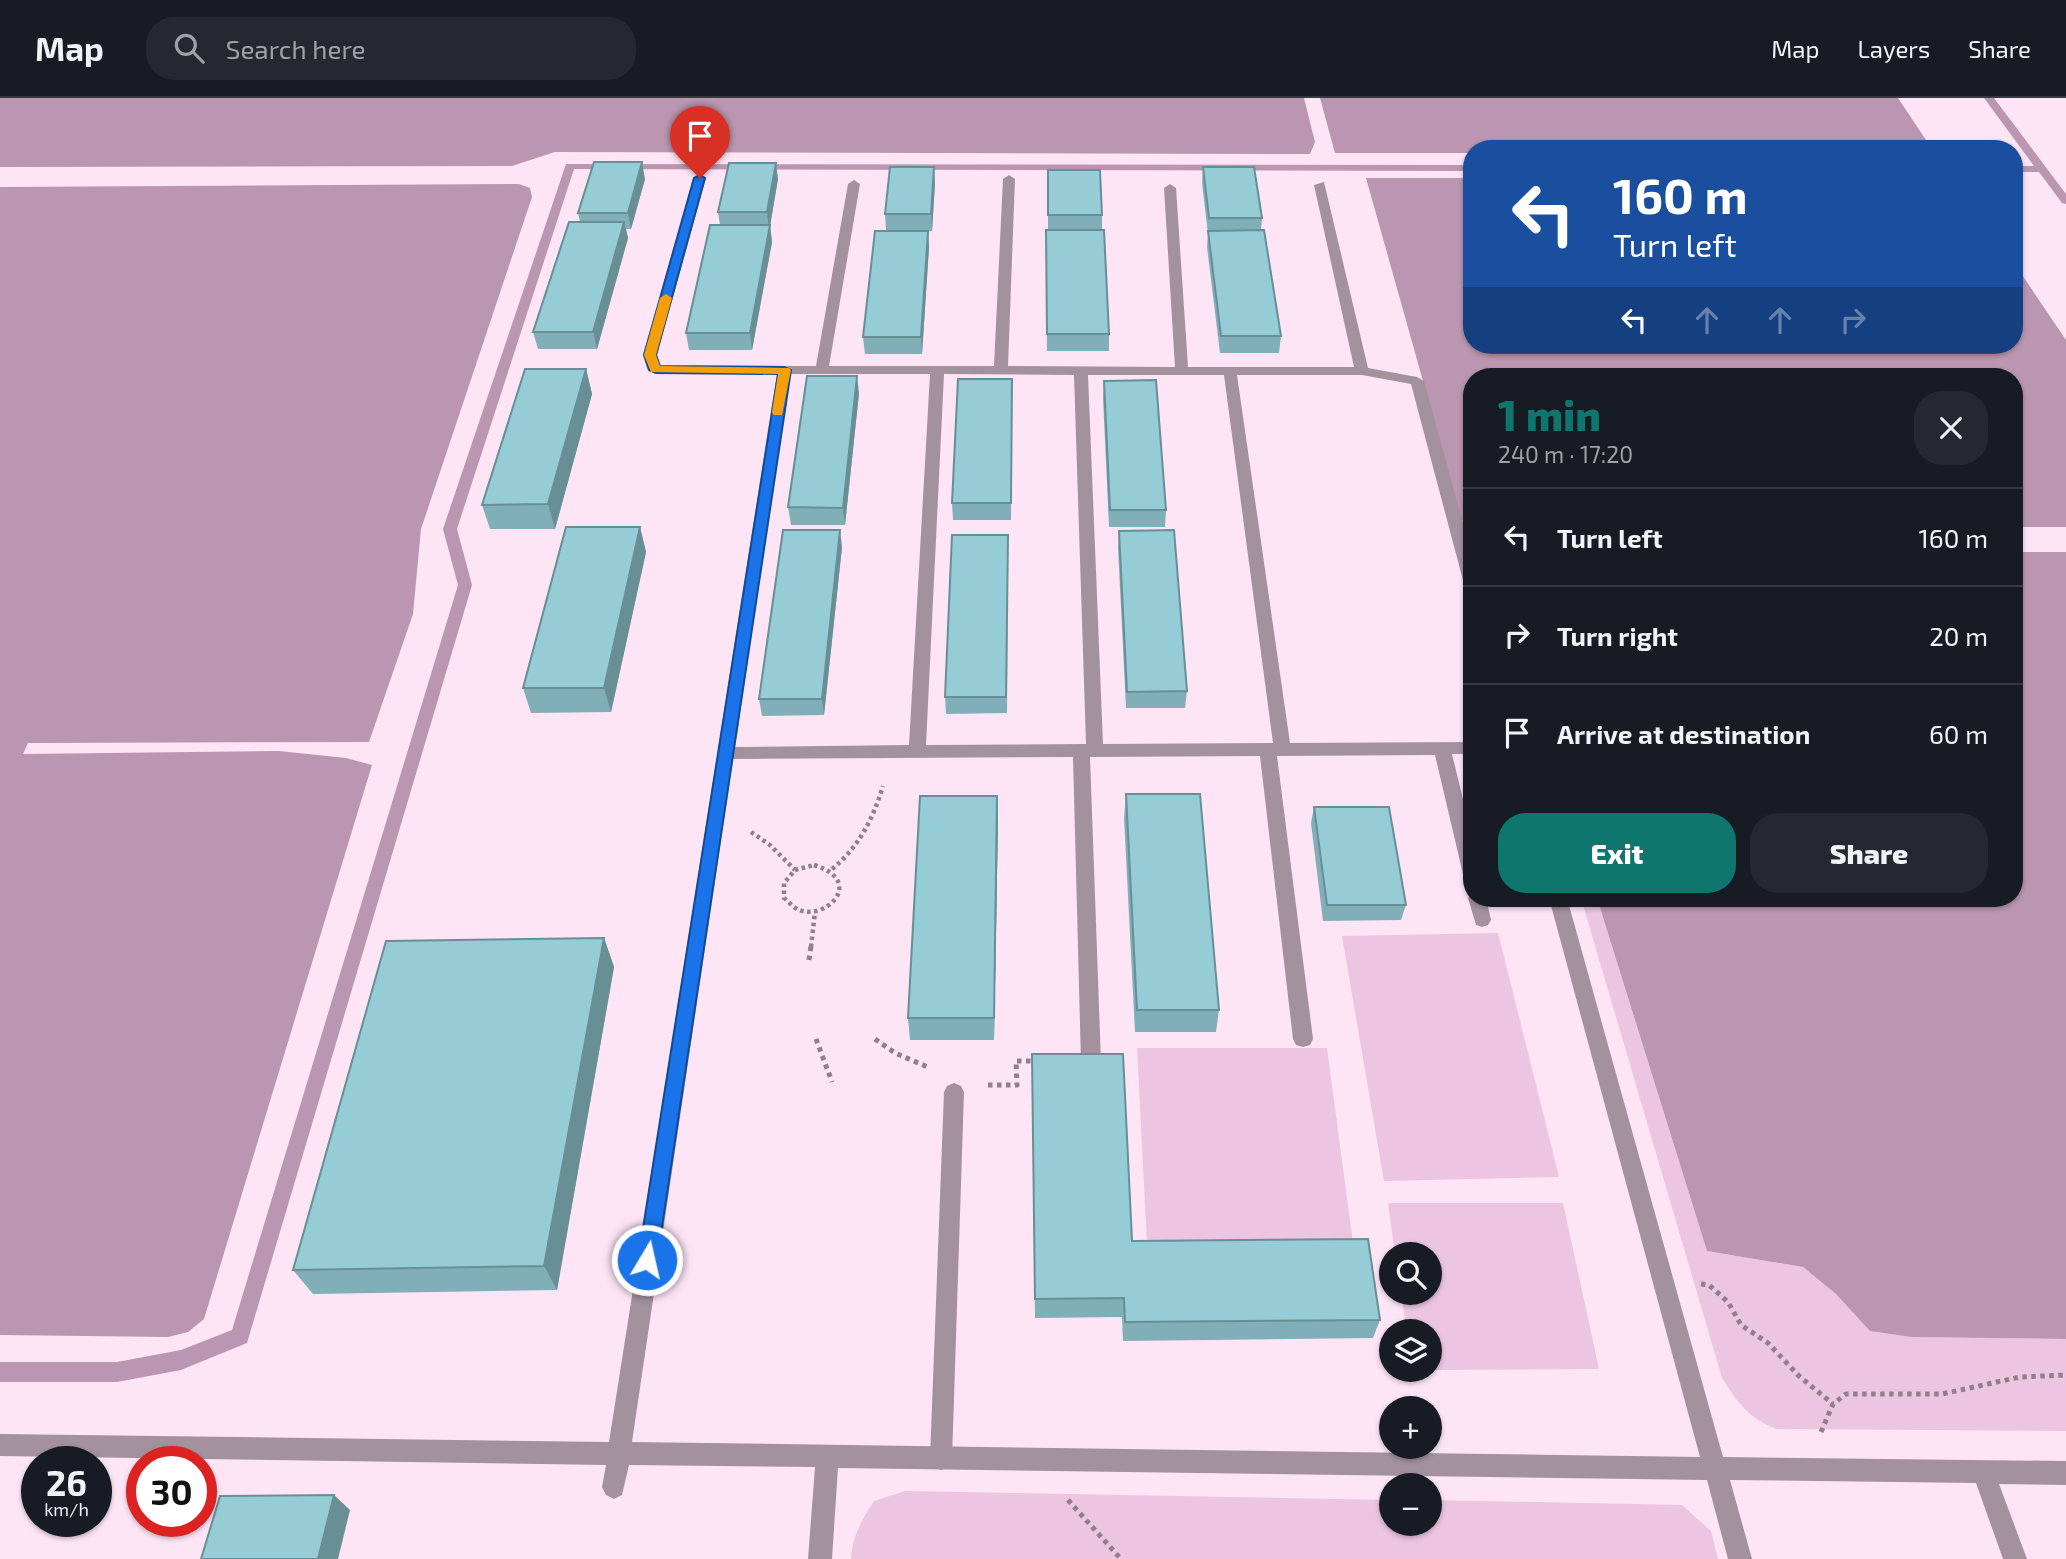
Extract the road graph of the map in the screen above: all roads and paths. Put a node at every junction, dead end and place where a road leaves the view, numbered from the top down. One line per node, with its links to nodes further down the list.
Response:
1 (700, 178): 6 (street)
2 (1009, 179): 9 (street)
3 (854, 184): 7 (street)
4 (1320, 185): 13 (street)
5 (1170, 188): 11 (street)
6 (784, 370): 7 (street); 21 (street)
7 (822, 370): 8 (street)
8 (937, 370): 9 (street); 20 (street)
9 (1001, 370): 10 (street)
10 (1081, 371): 11 (street); 18 (street)
11 (1182, 371): 12 (street)
12 (1230, 371): 13 (street); 17 (street)
13 (1362, 371): 14 (street)
14 (1463, 552)
15 (1442, 748): 16 (street); 17 (street); 23 (street)
16 (1463, 748)
17 (1275, 749): 18 (street); 33 (street)
18 (1088, 750): 20 (street); 34 (street)
19 (890, 752): 20 (street); 21 (street); 24 (path)
20 (917, 752)
21 (726, 753): 22 (street)
22 (715, 818): 25 (path); 41 (street)
23 (1463, 836)
24 (832, 869): 25 (path); 28 (path)
25 (795, 870): 28 (path)
26 (1479, 907): 29 (street)
27 (1560, 907): 37 (street)
28 (815, 912): 30 (path)
29 (1482, 920)
30 (809, 960)
31 (816, 1039): 35 (path)
32 (875, 1039): 36 (path)
33 (1303, 1039)
34 (1091, 1062): 36 (path)
35 (832, 1082)
36 (954, 1092): 43 (street)
37 (1661, 1278): 39 (path); 45 (street)
38 (2066, 1376): 39 (path)
39 (1833, 1404): 46 (path)
40 (0, 1445): 41 (street)
41 (618, 1454): 42 (street); 49 (street)
42 (827, 1456): 43 (street); 50 (street)
43 (941, 1459): 44 (street)
44 (1032, 1460): 45 (street); 51 (path)
45 (1715, 1468): 46 (street); 52 (street)
46 (1806, 1470): 47 (street)
47 (1983, 1472): 48 (street); 53 (street)
48 (2066, 1473)
49 (614, 1487)
50 (820, 1559)
51 (1121, 1559)
52 (1740, 1559)
53 (2015, 1559)

